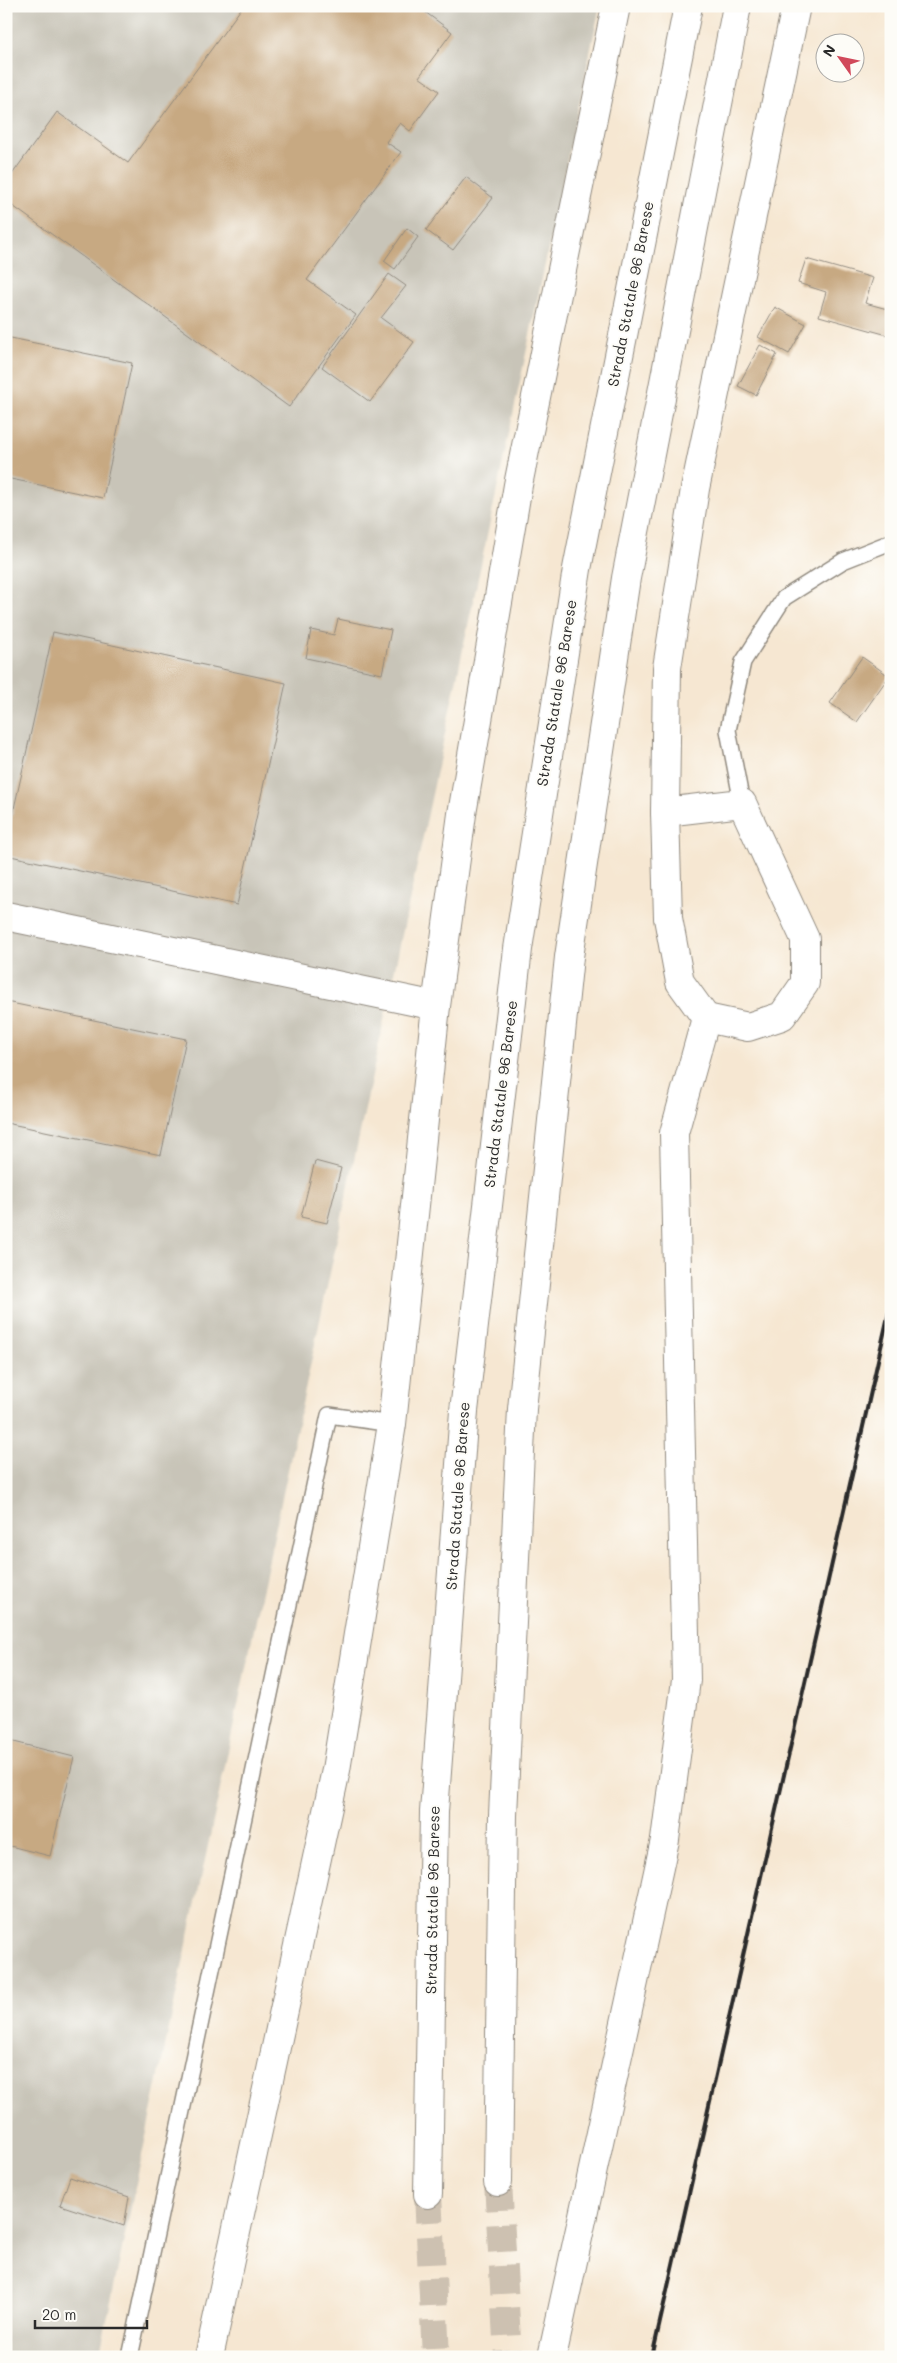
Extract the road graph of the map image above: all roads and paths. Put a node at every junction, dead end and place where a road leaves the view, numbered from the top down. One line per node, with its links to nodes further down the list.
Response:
1 (616, 6): 9 (main road)
2 (688, 6): 13 (main road, Strada Statale 96 Barese)
3 (737, 6): 12 (main road)
4 (796, 6): 7 (main road)
5 (891, 542): 6 (lane)
6 (742, 802): 7 (main road); 10 (main road)
7 (665, 812): 10 (main road)
8 (6, 916): 9 (main road)
9 (436, 1006): 11 (main road)
10 (706, 1018): 16 (main road)
11 (392, 1424): 14 (lane); 15 (main road)
12 (498, 2182)
13 (428, 2194)
14 (130, 2357)
15 (209, 2357)
16 (552, 2357)

